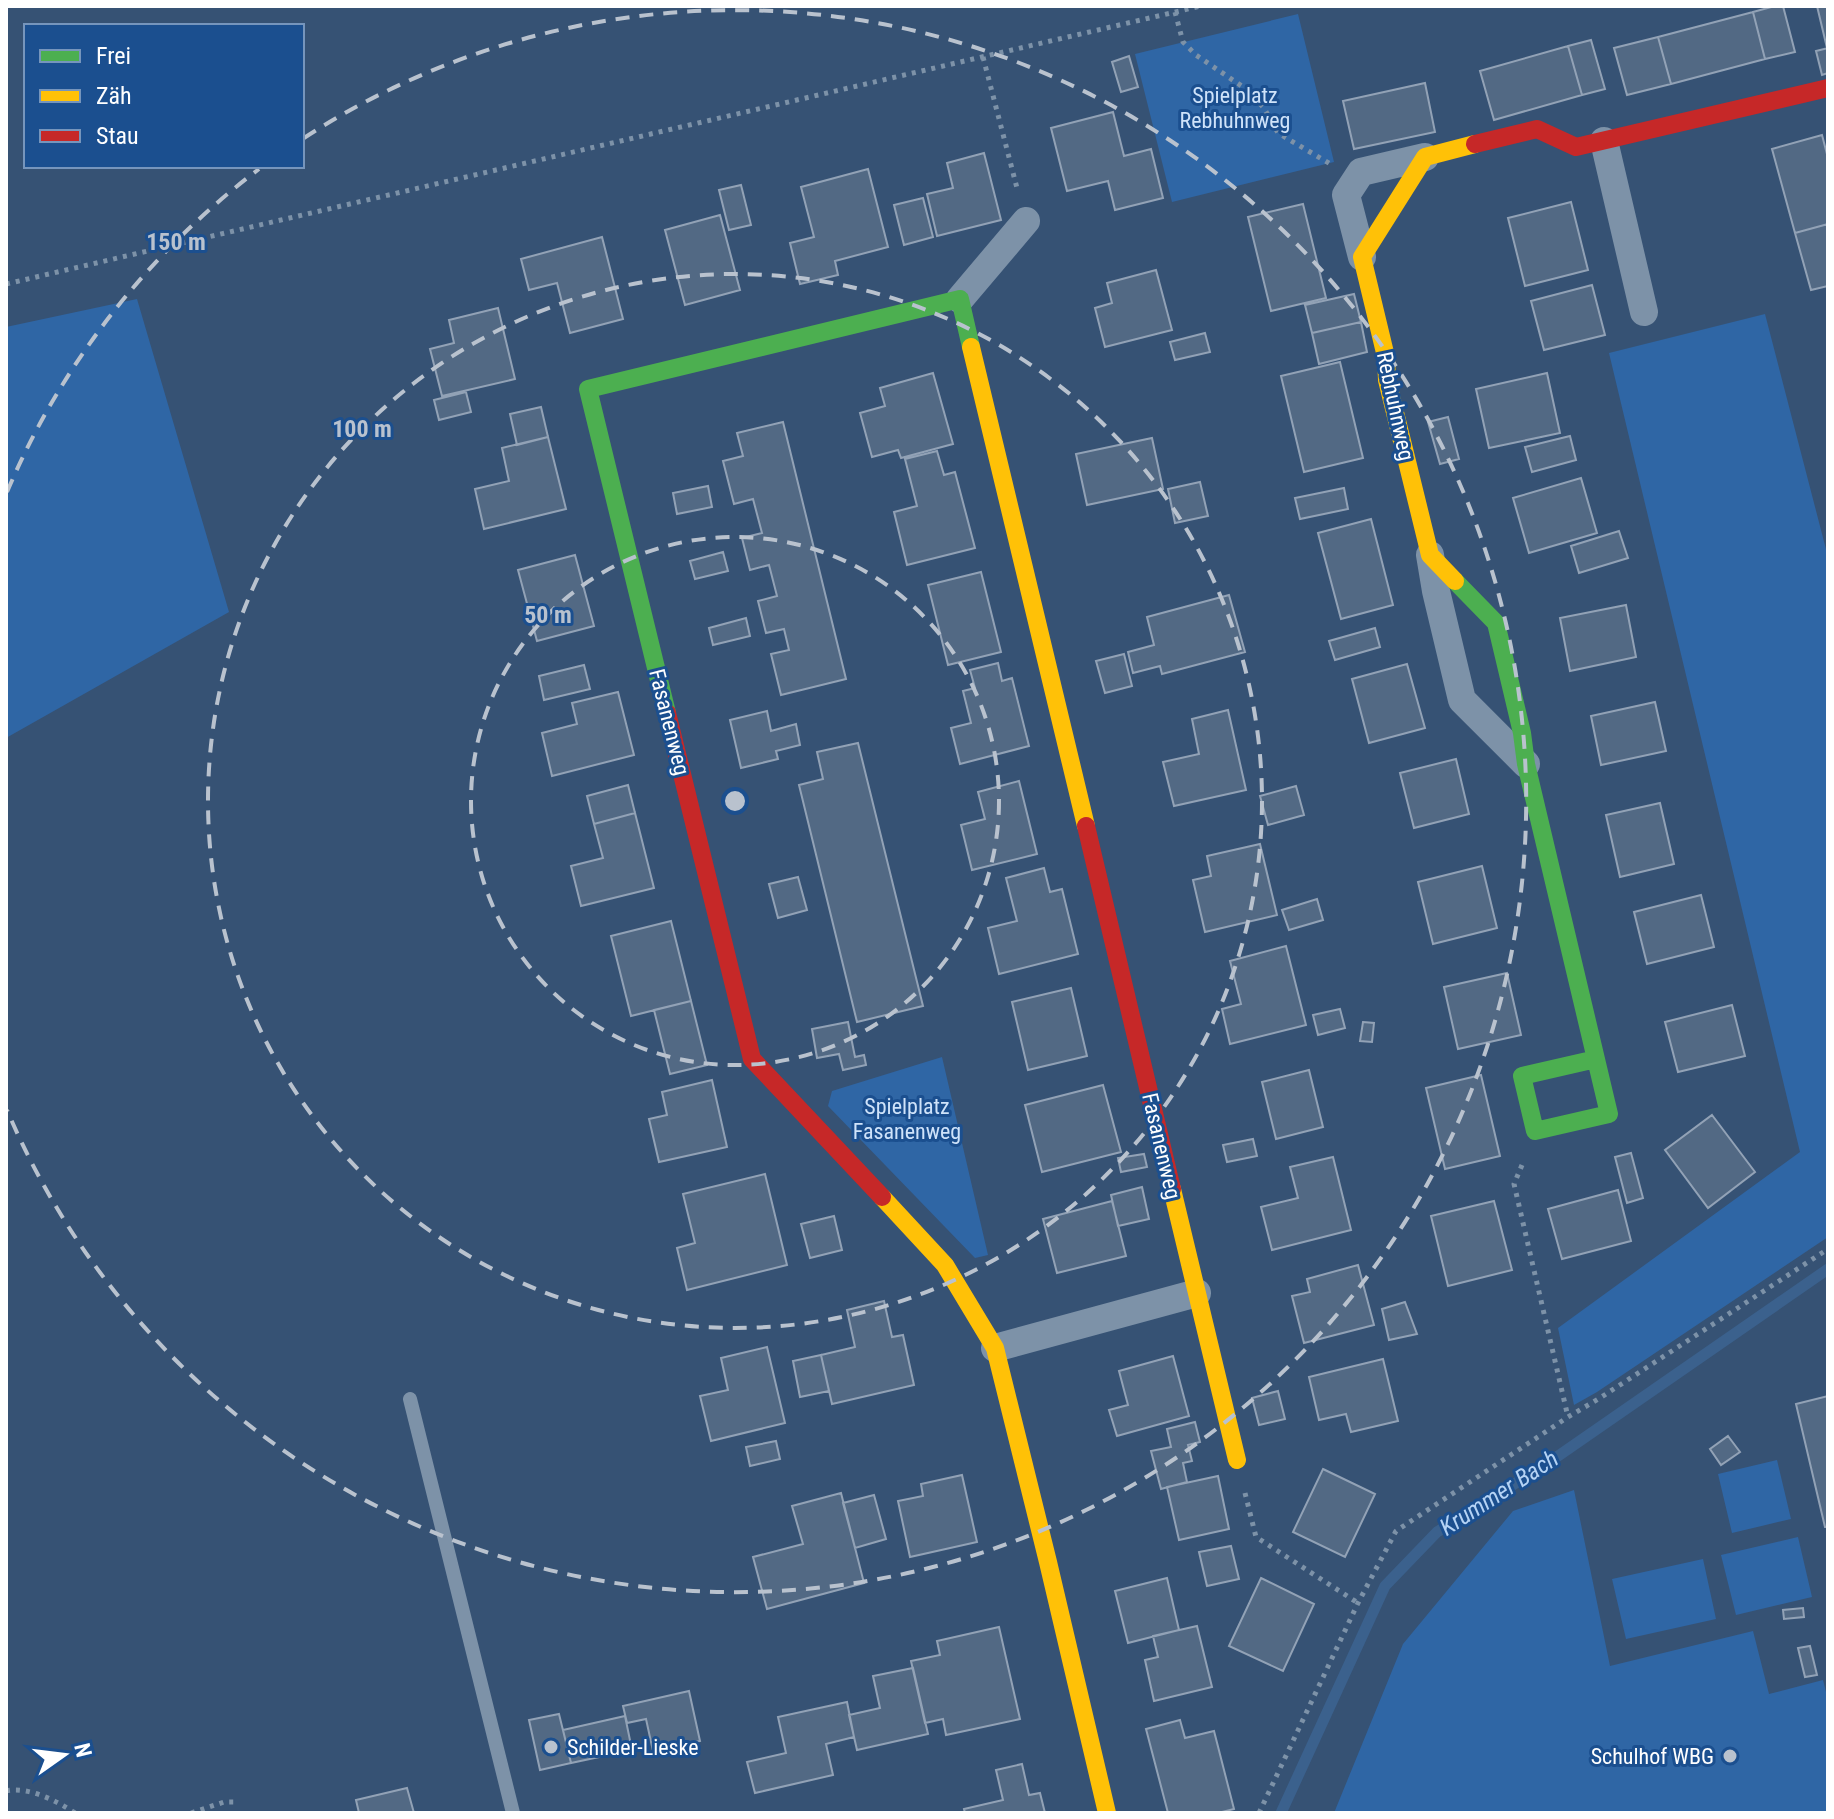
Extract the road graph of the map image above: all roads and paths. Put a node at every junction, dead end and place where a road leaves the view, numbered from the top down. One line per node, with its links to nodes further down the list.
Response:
1 (1201, 6): 2 (path)
2 (1175, 12): 3 (path); 7 (path)
3 (983, 57): 8 (path); 10 (path)
4 (1828, 88): 5 (street)
5 (1604, 141): 6 (street); 12 (street)
6 (1425, 157): 7 (street); 9 (street)
7 (1357, 180): 9 (street, Rebhuhnweg)
8 (1026, 221): 11 (street)
9 (1362, 257): 13 (street, Rebhuhnweg)
10 (6, 284)
11 (960, 299): 18 (street, Fasanenweg); 19 (street, Fasanenweg)
12 (1644, 312)
13 (1430, 555): 14 (street); 14 (street, Rebhuhnweg)
14 (1526, 764): 15 (street)
15 (1596, 1059): 16 (street); 16 (street)
16 (1535, 1131): 21 (path)
17 (1828, 1249): 21 (path)
18 (1197, 1293): 19 (street); 22 (street, Fasanenweg)
19 (995, 1348): 30 (street, Fasanenweg)
20 (410, 1399): 29 (lane)
21 (1568, 1417): 24 (path)
22 (1237, 1460)
23 (1256, 1537): 24 (path)
24 (1358, 1603): 31 (path)
25 (6, 1791): 27 (path)
26 (236, 1802): 28 (path)
27 (75, 1813)
28 (191, 1813)
29 (513, 1813)
30 (1107, 1813)
31 (1259, 1813)

